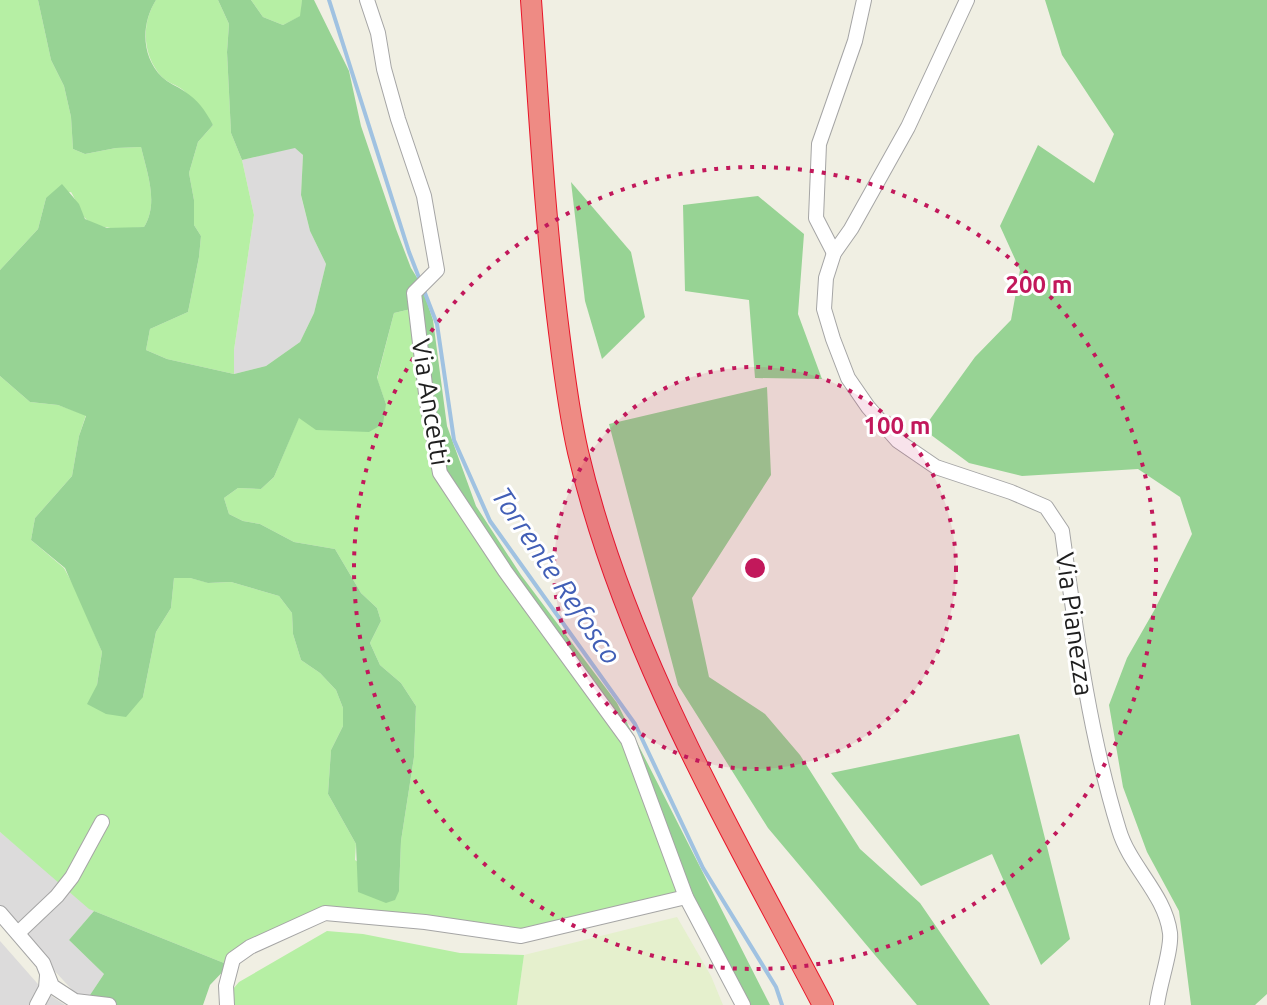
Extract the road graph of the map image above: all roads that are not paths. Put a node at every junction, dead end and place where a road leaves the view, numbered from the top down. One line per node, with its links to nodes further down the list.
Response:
1 (367, 0): 7 (street, Via Ancetti)
2 (531, 0): 15 (highway)
3 (864, 0): 5 (street)
4 (967, 0): 5 (street, Via Pianezza)
5 (834, 253): 16 (street, Via Pianezza)
6 (102, 822): 9 (street)
7 (686, 897): 13 (street); 14 (street, Via Ancetti)
8 (0, 913): 9 (street)
9 (18, 933): 10 (street)
10 (47, 973): 11 (street); 12 (street)
11 (37, 1005)
12 (109, 1005)
13 (227, 1005)
14 (743, 1005)
15 (823, 1005)
16 (1157, 1005)

